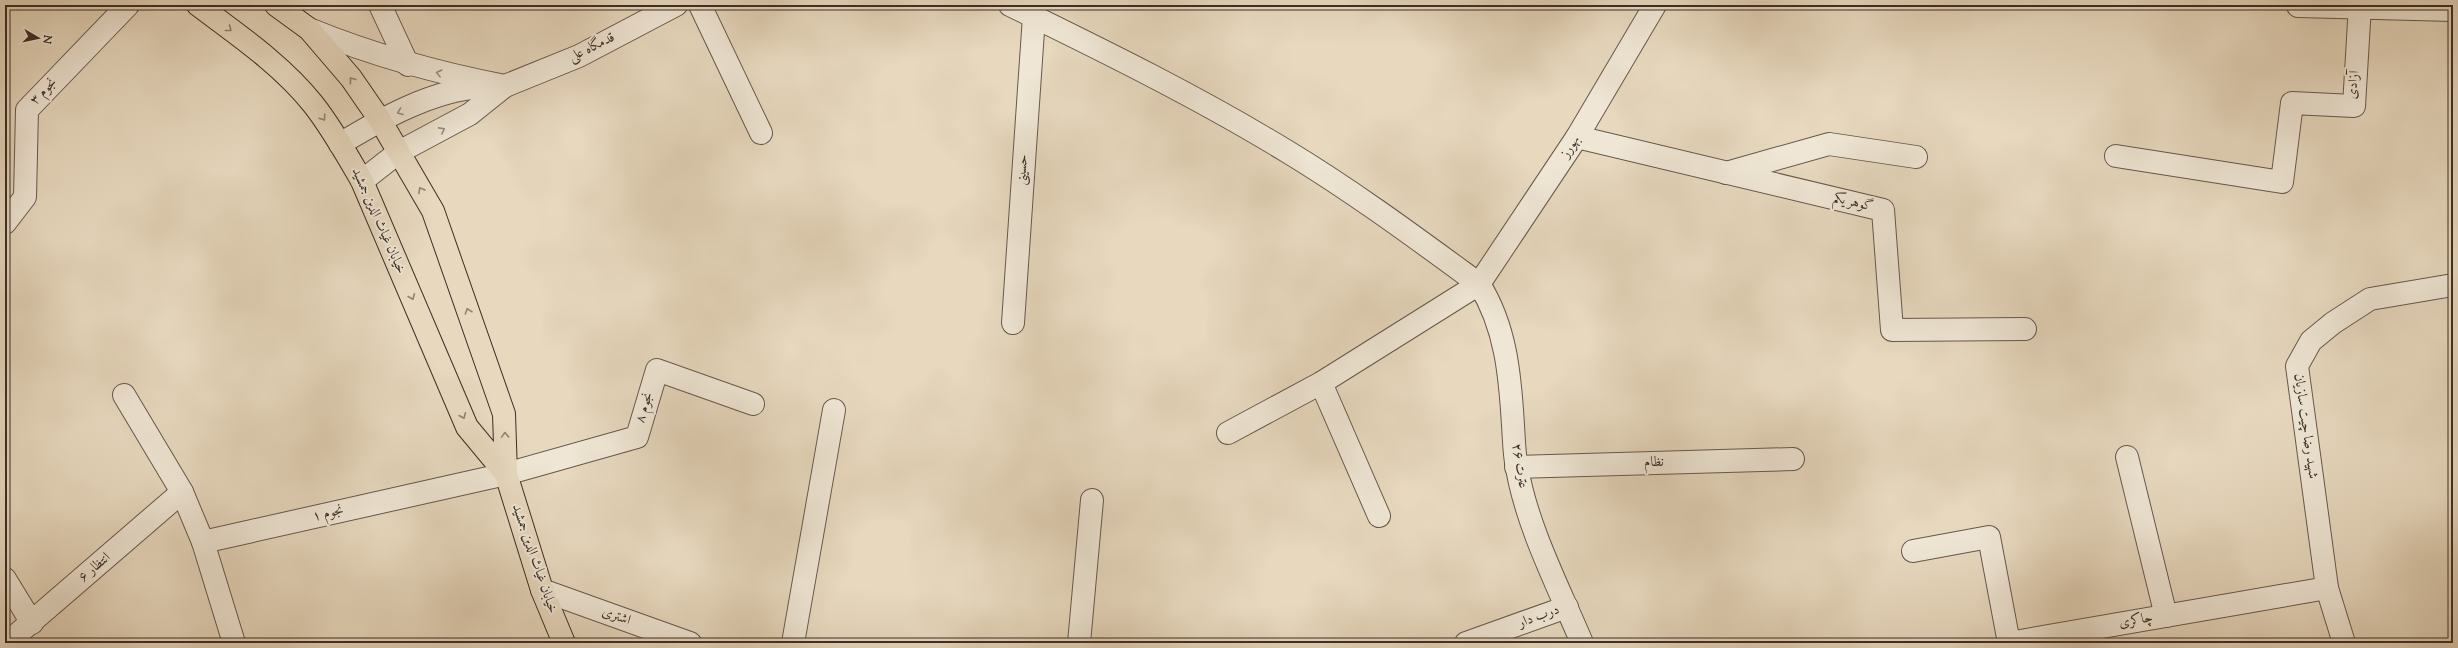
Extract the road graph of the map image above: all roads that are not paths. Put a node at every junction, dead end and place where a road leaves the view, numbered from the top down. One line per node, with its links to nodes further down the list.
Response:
1 (128, 5): 25 (street, نجوم ۳)
2 (198, 5): 19 (main road, خیابان غیاث الدین جمشید, one-way to 19)
3 (276, 5): 13 (main road, خیابان غیاث الدین جمشید)
4 (380, 5): 14 (street)
5 (676, 5): 15 (street, قدمگاه علی)
6 (700, 5): 17 (street)
7 (1010, 5): 12 (street)
8 (1655, 5): 18 (street, بهورز)
9 (2298, 6): 10 (street)
10 (2360, 6): 11 (street); 21 (street, آزادی)
11 (2453, 10)
12 (1034, 16): 26 (street); 28 (street, حسینی)
13 (309, 29): 14 (street); 16 (main road, خیابان غیاث الدین جمشید, one-way to 13)
14 (408, 65): 15 (street, one-way to 14)
15 (505, 86): 16 (street, one-way to 16); 20 (street, one-way to 15)
16 (380, 120): 19 (street); 20 (main road, خیابان غیاث الدین جمشید)
17 (760, 133)
18 (1577, 137): 23 (street, گوهر یکم); 26 (street, بهورز)
19 (340, 144): 24 (main road, خیابان غیاث الدین جمشید)
20 (399, 152): 24 (street); 38 (main road, خیابان غیاث الدین جمشید, one-way to 20)
21 (2116, 156)
22 (1916, 157): 23 (street)
23 (1724, 173): 29 (street, گوهر یکم)
24 (362, 181): 38 (main road, خیابان غیاث الدین جمشید, one-way to 38)
25 (5, 223)
26 (1479, 284): 30 (street); 37 (street, عترت ۲۶)
27 (2453, 285): 45 (street, شهید رضا چیت سازیان)
28 (1013, 323)
29 (2025, 329)
30 (1321, 383): 34 (street); 41 (street)
31 (124, 395): 39 (street)
32 (753, 404): 38 (street, نجوم ۸)
33 (834, 410): 54 (street)
34 (1228, 433)
35 (2127, 457): 48 (street)
36 (1792, 459): 37 (street, نظام)
37 (1516, 467): 47 (street, عترت ۲۶)
38 (506, 474): 42 (street, نجوم ۱); 46 (main road, خیابان غیاث الدین جمشید)
39 (182, 492): 42 (street); 49 (street, انتظار ۶)
40 (1092, 500): 55 (street)
41 (1379, 516)
42 (203, 542): 51 (street)
43 (1913, 551): 48 (street, چاکری)
44 (5, 579): 49 (street)
45 (2327, 588): 48 (street, چاکری); 58 (street, شهید رضا چیت سازیان)
46 (542, 590): 52 (main road, خیابان غیاث الدین جمشید); 53 (street, اشتری)
47 (1567, 607): 56 (street, درب دار); 57 (street, عترت ۲۶)
48 (2166, 616)
49 (32, 623): 50 (street, انتظار ۶)
50 (7, 643)
51 (234, 643)
52 (564, 643)
53 (690, 643)
54 (793, 643)
55 (1080, 643)
56 (1466, 643)
57 (1582, 643)
58 (2344, 643)

